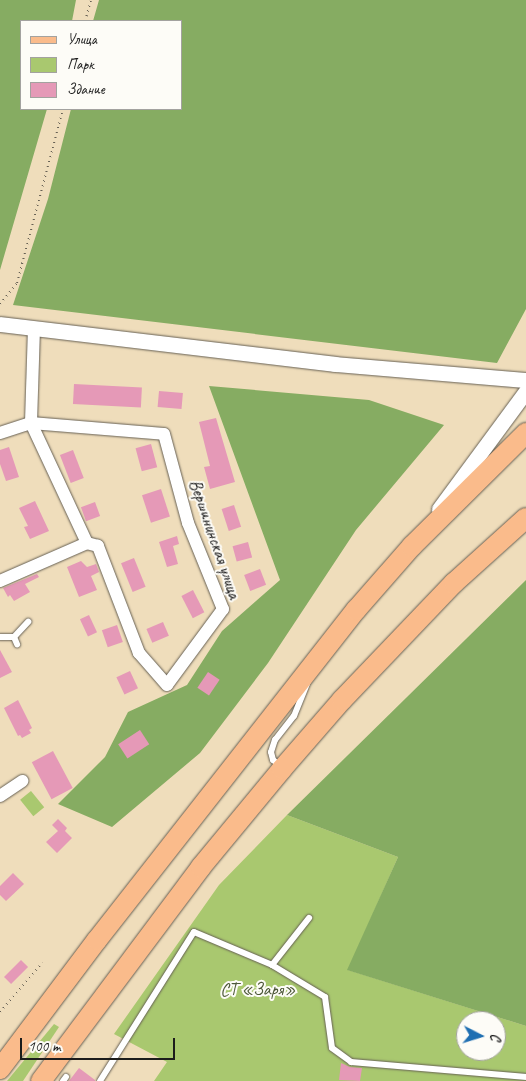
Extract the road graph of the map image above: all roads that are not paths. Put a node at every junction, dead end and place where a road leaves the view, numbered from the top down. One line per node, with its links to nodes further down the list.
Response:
1 (0, 324): 2 (street)
2 (34, 328): 3 (street); 5 (street)
3 (526, 380)
4 (526, 391): 10 (street)
5 (31, 423): 6 (street, Вершининская улица); 9 (street); 9 (street, Вершининская улица)
6 (0, 433)
7 (526, 433): 10 (main road)
8 (526, 518): 17 (main road)
9 (87, 543): 11 (street)
10 (412, 546): 16 (main road)
11 (0, 581)
12 (28, 622): 14 (lane)
13 (0, 637): 14 (lane)
14 (14, 637): 15 (lane)
15 (17, 644)
16 (306, 671): 17 (lane); 22 (main road)
17 (282, 769): 24 (main road)
18 (22, 781): 19 (street)
19 (0, 796)
20 (309, 918): 21 (lane)
21 (272, 965): 23 (lane); 25 (lane)
22 (0, 1070)
23 (526, 1077)
24 (41, 1081)
25 (100, 1081)

